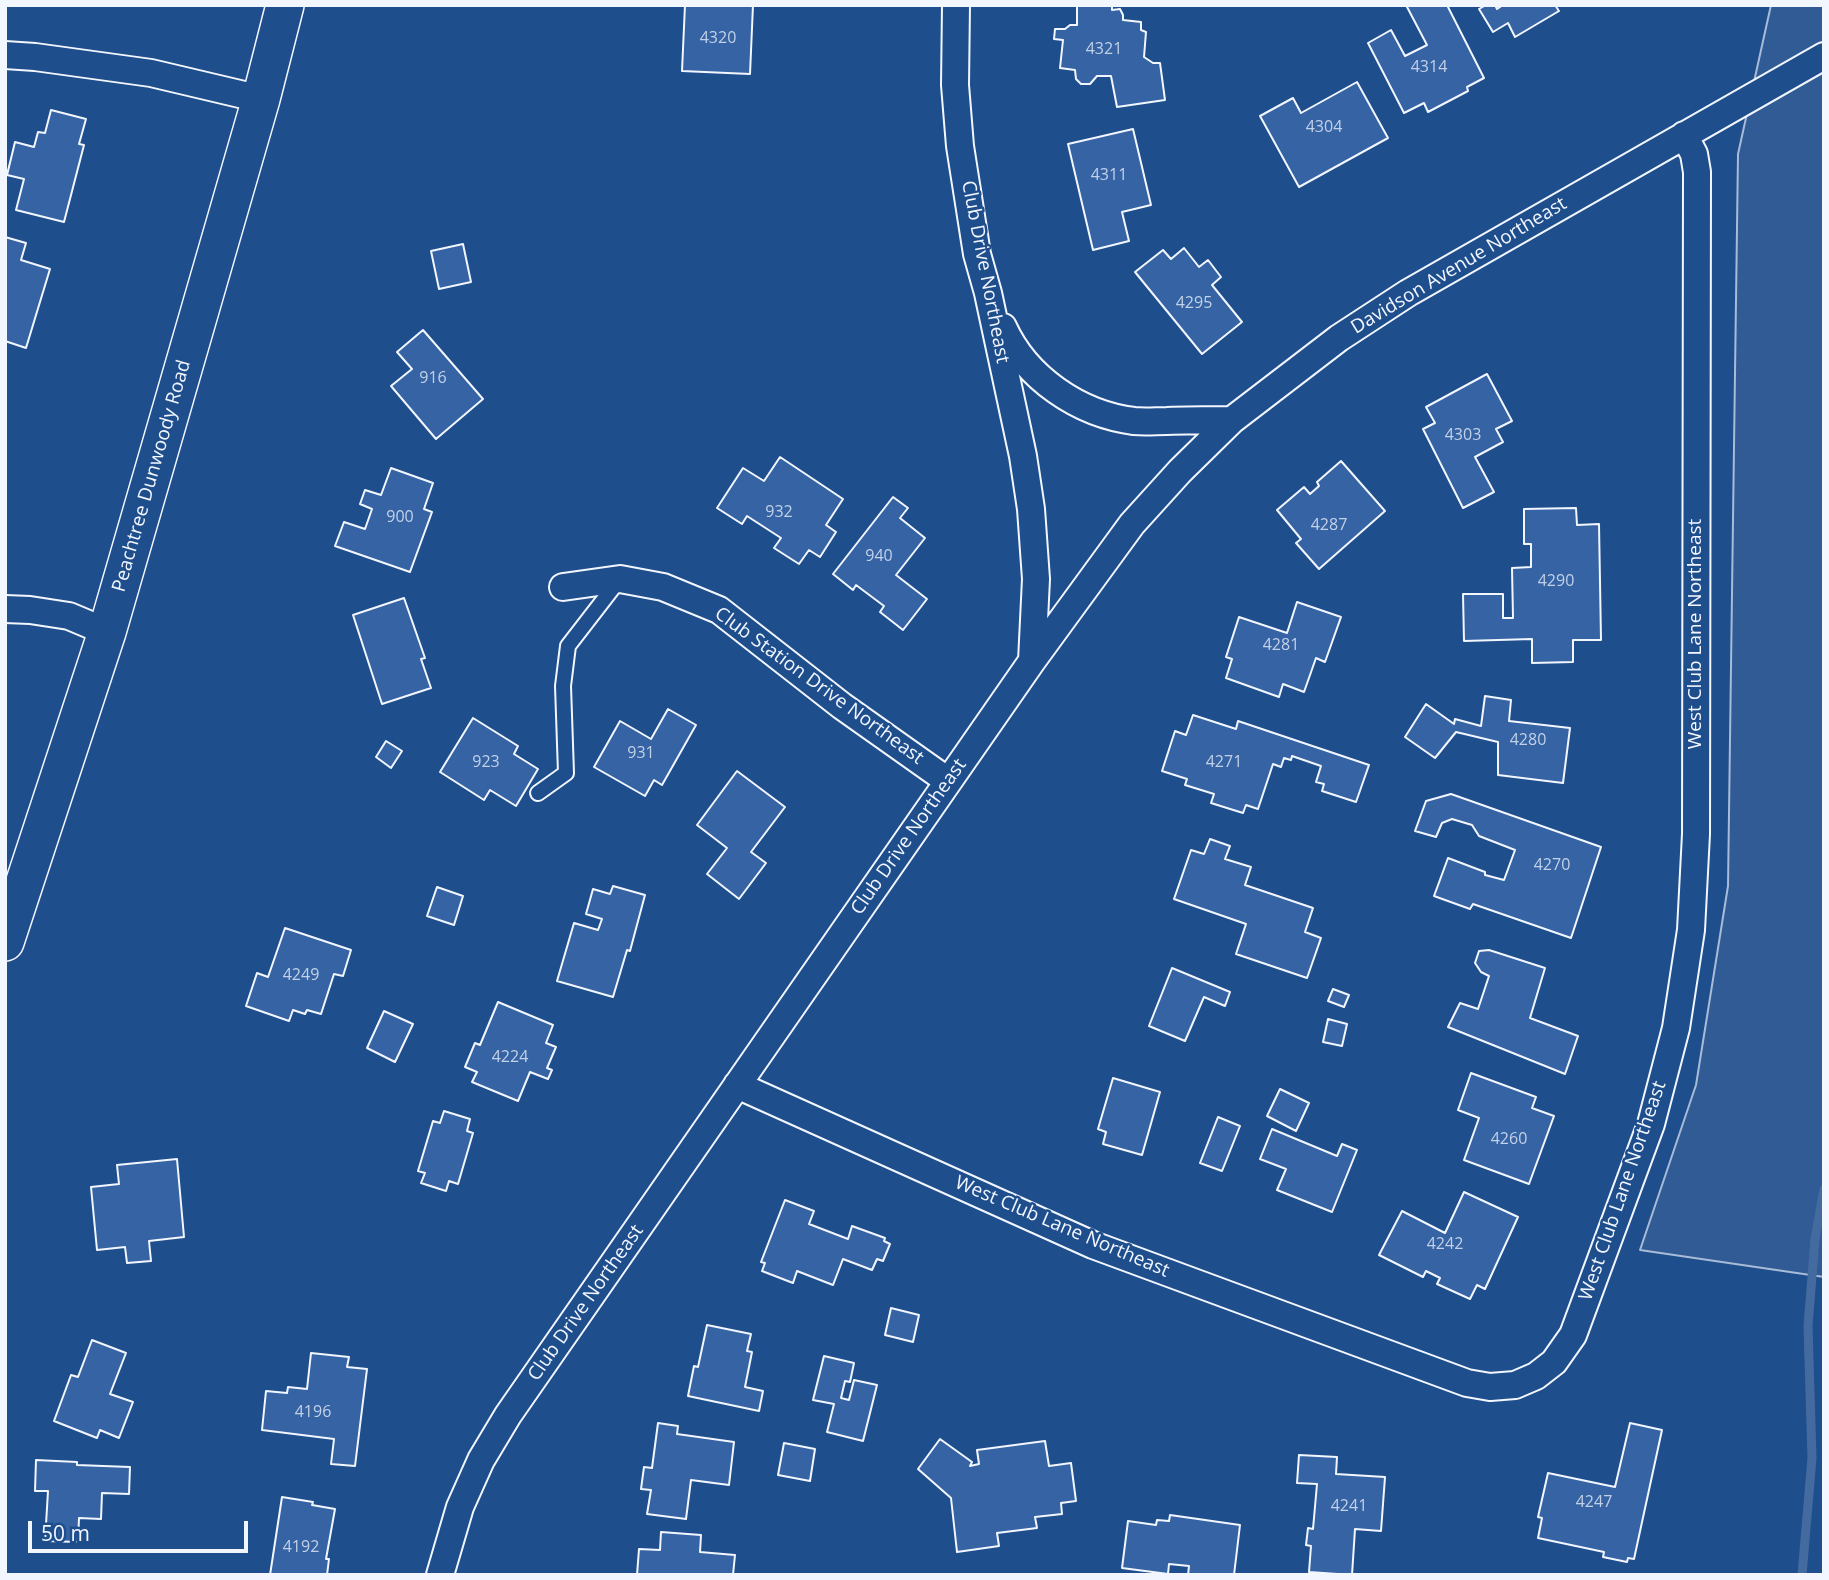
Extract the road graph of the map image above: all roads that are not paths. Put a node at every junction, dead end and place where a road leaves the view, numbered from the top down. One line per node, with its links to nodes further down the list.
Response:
1 (285, 5): 5 (main road, Peachtree Dunwoody Road)
2 (956, 5): 7 (street, Club Drive Northeast)
3 (5, 55): 5 (street)
4 (1824, 56): 6 (street, Davidson Avenue Northeast)
5 (261, 99): 12 (main road, Peachtree Dunwoody Road)
6 (1684, 135): 8 (street, Davidson Avenue Northeast); 17 (street, West Club Lane Northeast)
7 (988, 293): 8 (street); 13 (street, Club Drive Northeast)
8 (1233, 420): 13 (street, Davidson Avenue Northeast)
9 (620, 579): 10 (street, Club Station Drive Northeast); 14 (street, Club Station Drive Northeast); 15 (lane)
10 (563, 587)
11 (5, 609): 12 (street)
12 (107, 632): 16 (main road, Peachtree Dunwoody Road)
13 (1032, 661): 14 (street, Club Drive Northeast)
14 (948, 781): 17 (street, Club Drive Northeast)
15 (538, 793)
16 (5, 942)
17 (737, 1086): 18 (street, Club Drive Northeast)
18 (440, 1575)

